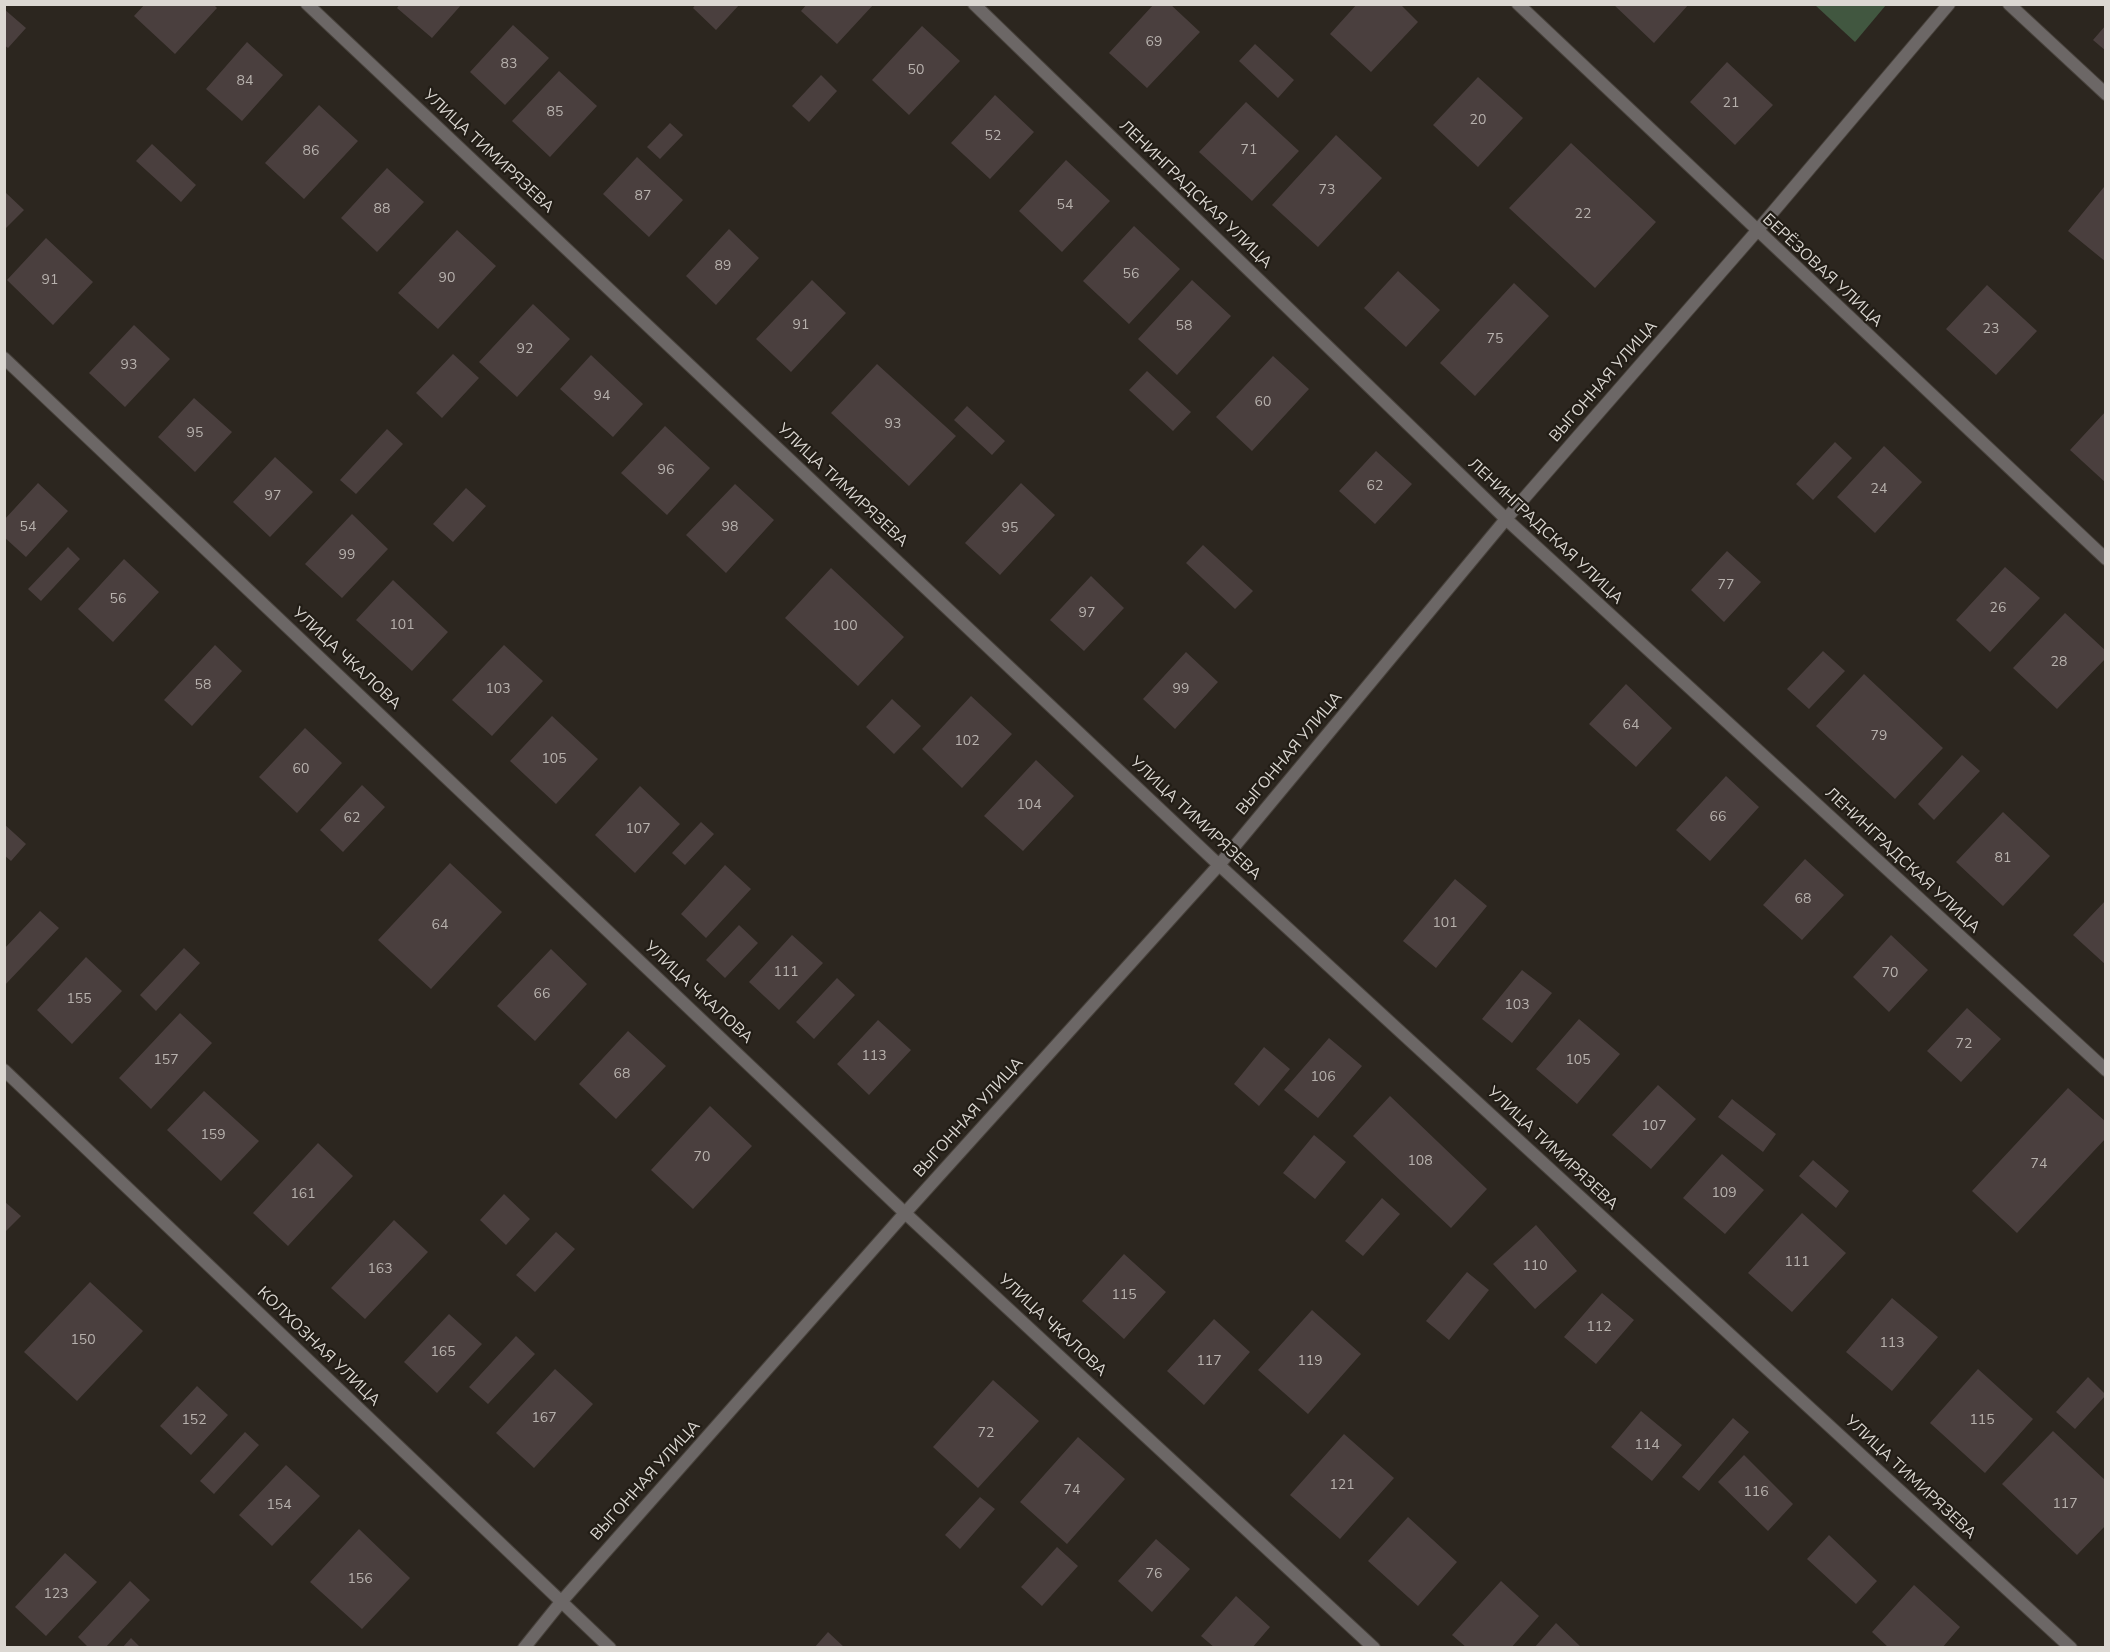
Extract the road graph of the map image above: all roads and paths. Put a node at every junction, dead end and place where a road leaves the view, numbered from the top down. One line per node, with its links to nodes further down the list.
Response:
1 (307, 4): 11 (street, УЛИЦА ТИМИРЯЗЕВА)
2 (974, 4): 9 (street, ЛЕНИНГРАДСКАЯ УЛИЦА)
3 (1518, 4): 7 (street, БЕРЁЗОВАЯ УЛИЦА)
4 (1949, 4): 7 (street, ВЫГОННАЯ УЛИЦА)
5 (2009, 4): 6 (street)
6 (2106, 94)
7 (1756, 232): 9 (street, ВЫГОННАЯ УЛИЦА); 10 (street, БЕРЁЗОВАЯ УЛИЦА)
8 (4, 358): 14 (street, УЛИЦА ЧКАЛОВА)
9 (1506, 519): 11 (street, ВЫГОННАЯ УЛИЦА); 13 (street, ЛЕНИНГРАДСКАЯ УЛИЦА)
10 (2106, 560)
11 (1219, 865): 14 (street, ВЫГОННАЯ УЛИЦА); 19 (street, УЛИЦА ТИМИРЯЗЕВА)
12 (4, 1070): 15 (street, КОЛХОЗНАЯ УЛИЦА)
13 (2106, 1070)
14 (905, 1213): 15 (street, ВЫГОННАЯ УЛИЦА); 18 (street, УЛИЦА ЧКАЛОВА)
15 (561, 1602): 16 (street, ВЫГОННАЯ УЛИЦА); 17 (street, КОЛХОЗНАЯ УЛИЦА)
16 (524, 1647)
17 (610, 1647)
18 (1374, 1647)
19 (2071, 1647)

